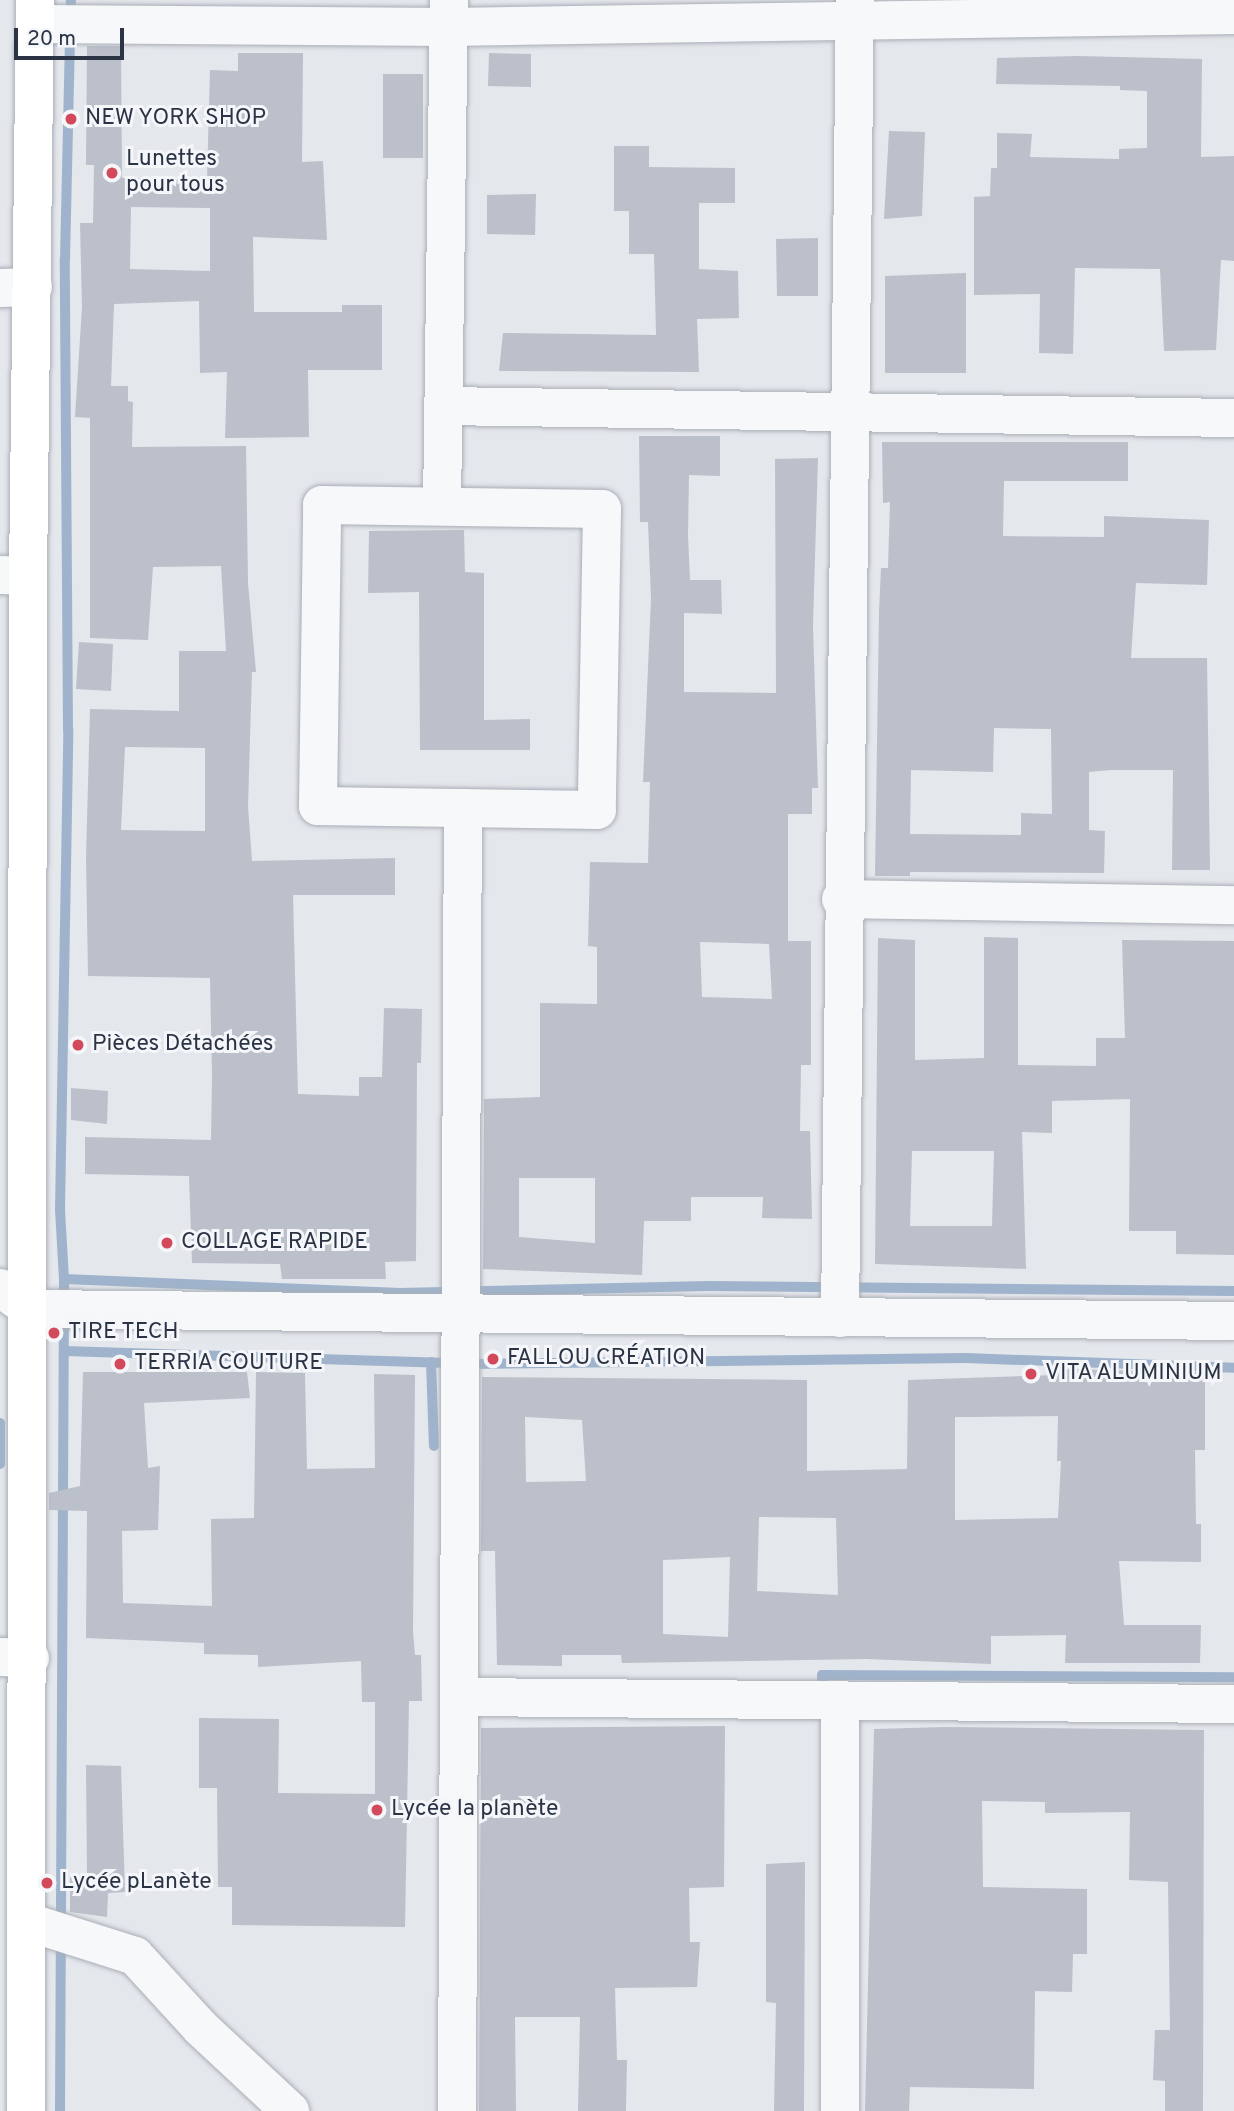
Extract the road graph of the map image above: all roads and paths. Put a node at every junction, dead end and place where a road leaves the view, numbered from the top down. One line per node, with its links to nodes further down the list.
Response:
1 (855, 9): 3 (street); 4 (street); 7 (street)
2 (35, 12): 3 (street); 5 (main road)
3 (449, 13): 6 (street)
4 (1234, 15)
5 (16, 287): 10 (main road)
6 (443, 406): 7 (street); 9 (street)
7 (849, 412): 8 (street); 12 (street)
8 (1234, 418)
9 (442, 506): 11 (street); 11 (street)
10 (14, 576): 14 (main road)
11 (463, 808): 15 (street)
12 (841, 899): 13 (street); 16 (street)
13 (1234, 905)
14 (15, 1298): 15 (street); 18 (main road)
15 (460, 1313): 16 (street); 19 (street)
16 (839, 1318): 17 (street)
17 (1234, 1321)
18 (15, 1658): 22 (main road)
19 (461, 1697): 20 (street); 25 (street)
20 (840, 1701): 21 (street); 26 (street)
21 (1234, 1704)
22 (28, 1922): 23 (main road); 24 (street)
23 (26, 2111)
24 (290, 2111)
25 (457, 2111)
26 (839, 2111)

